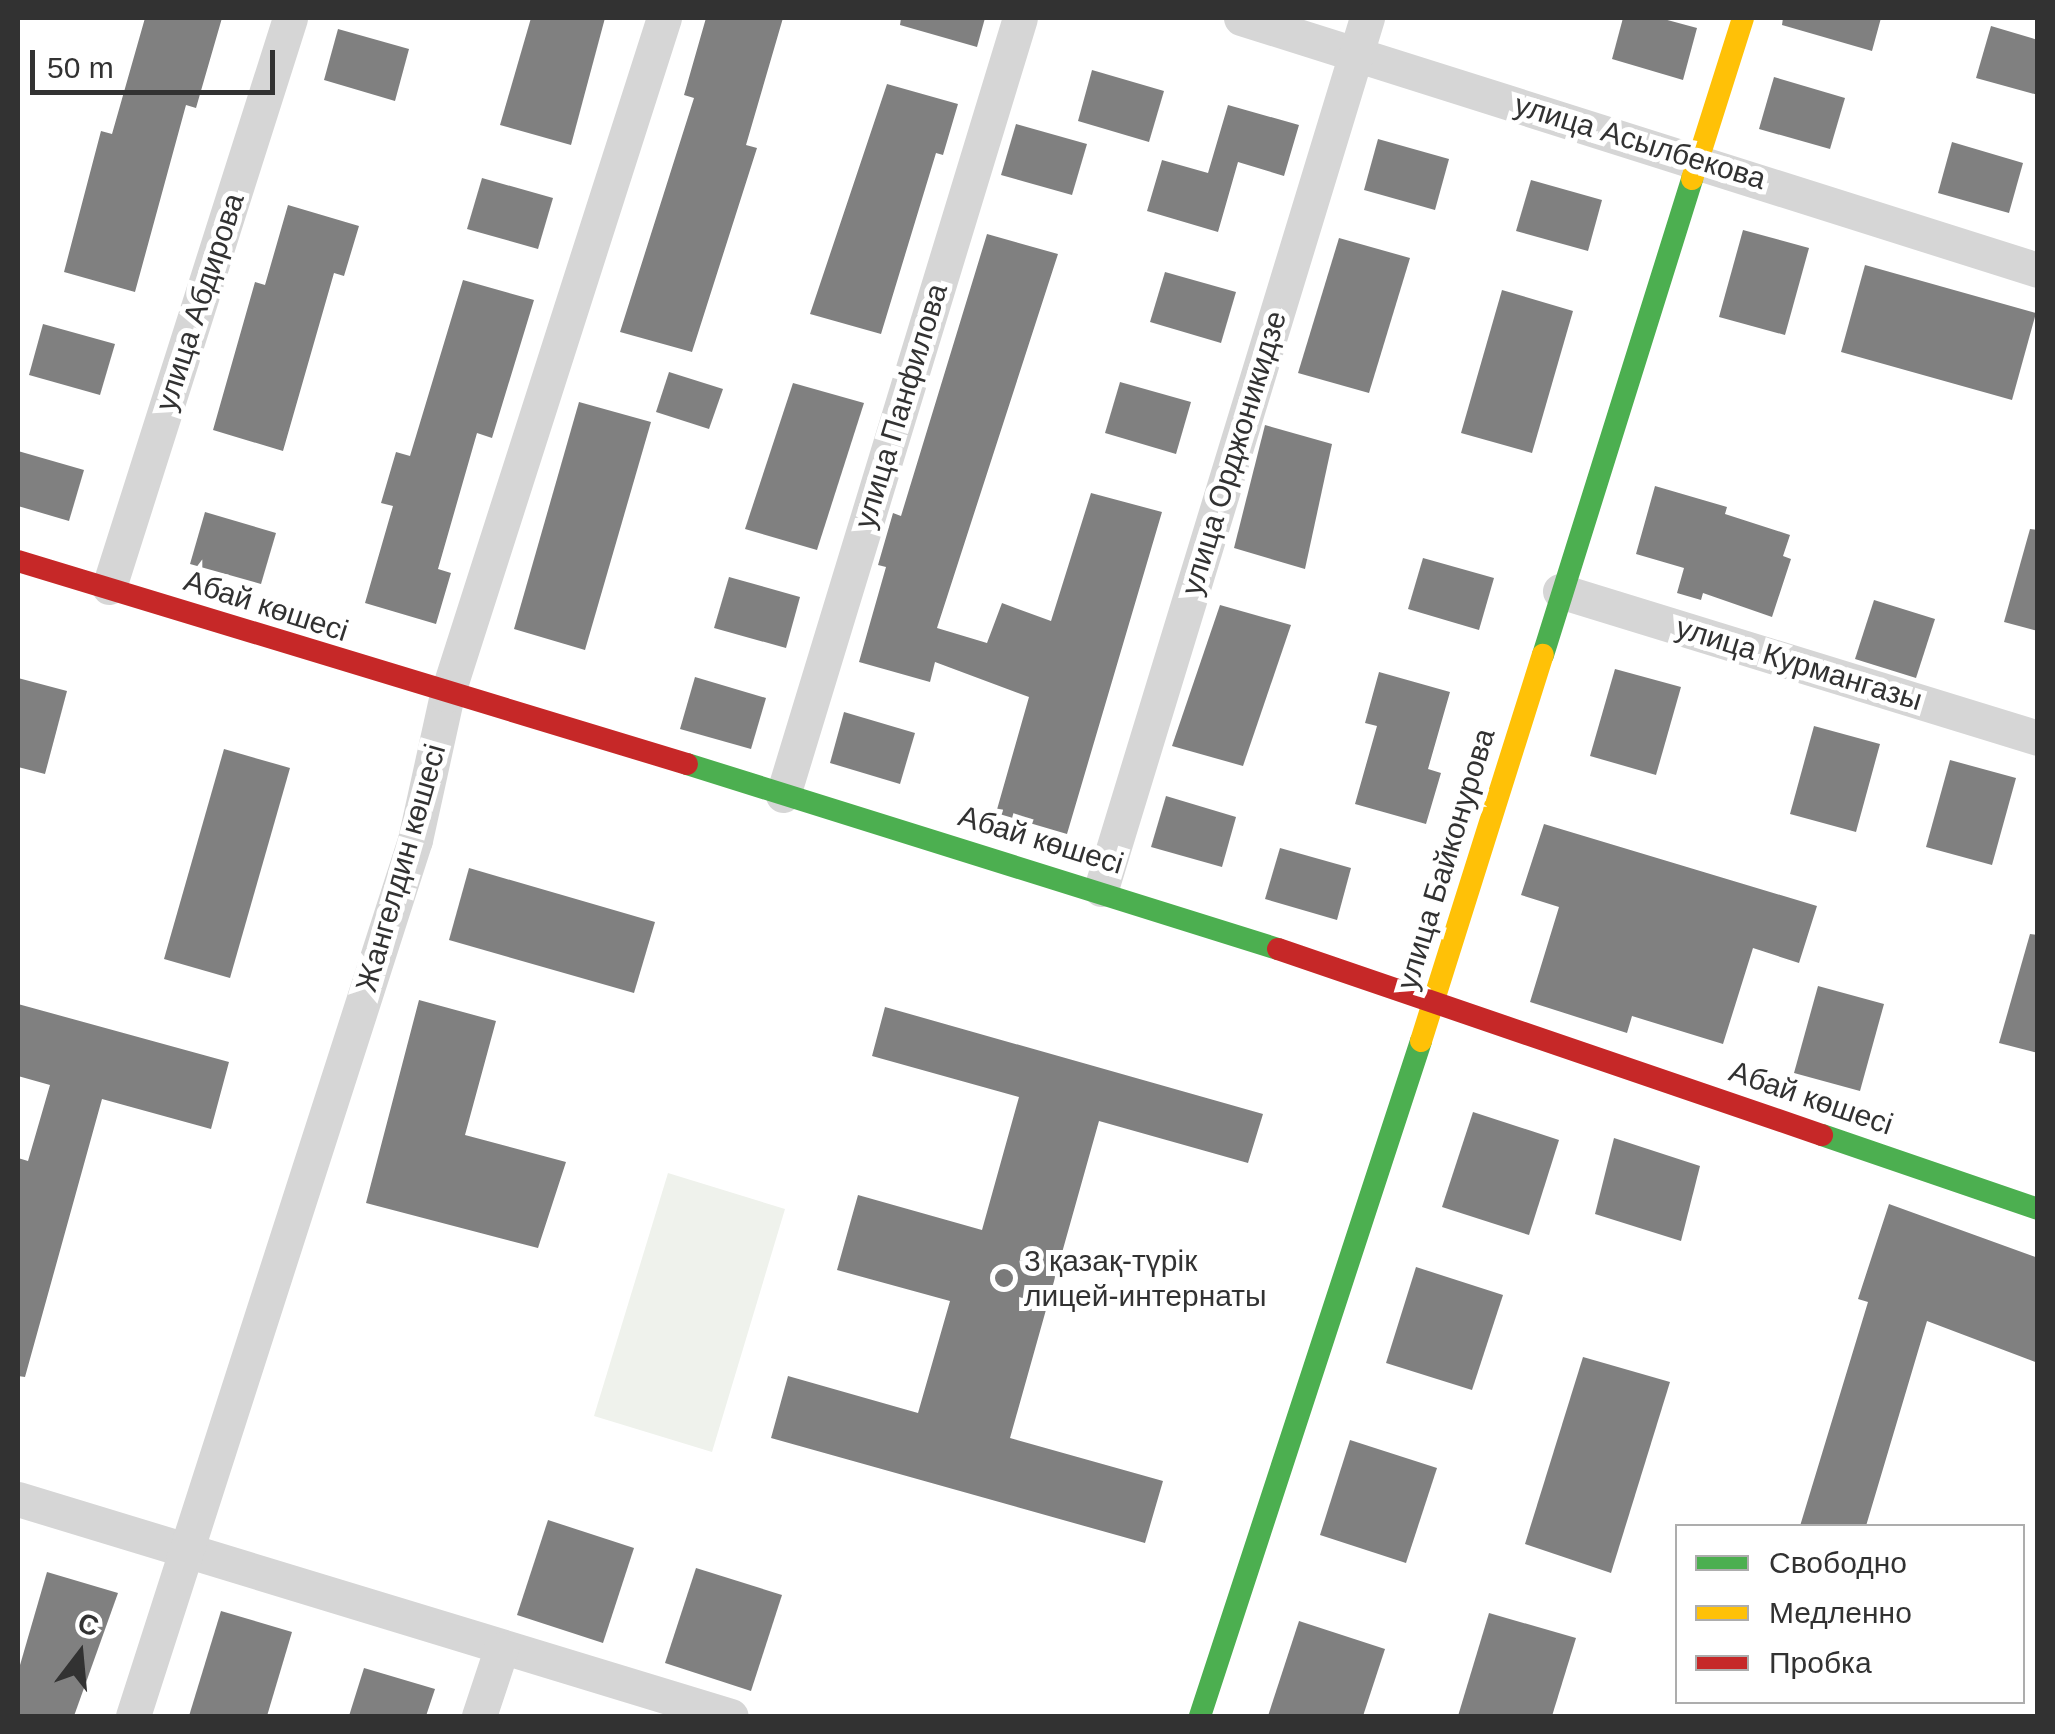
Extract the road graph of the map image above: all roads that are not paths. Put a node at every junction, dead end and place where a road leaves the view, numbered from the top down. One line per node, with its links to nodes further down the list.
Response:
1 (290, 18): 11 (street, улица Абдирова)
2 (664, 18): 13 (street, Жангелдин көшесі)
3 (1020, 18): 15 (street, улица Панфилова)
4 (1241, 18): 7 (street, улица Асылбекова)
5 (1367, 18): 7 (street, улица Орджоникидзе)
6 (1743, 18): 8 (main road, улица Байконурова)
7 (1356, 54): 8 (street, улица Асылбекова); 16 (street, улица Орджоникидзе)
8 (1698, 160): 9 (street, улица Асылбекова); 12 (main road, улица Байконурова)
9 (2037, 269)
10 (18, 561): 11 (main road, Абай көшесі)
11 (109, 587): 13 (main road, Абай көшесі)
12 (1560, 591): 14 (street, улица Курмангазы); 17 (main road, улица Байконурова)
13 (447, 694): 15 (main road, Абай көшесі); 20 (street, Жангелдин көшесі)
14 (2038, 738)
15 (783, 796): 16 (main road, Абай көшесі)
16 (1101, 889): 17 (main road, Абай көшесі)
17 (1435, 998): 18 (main road, Абай көшесі); 25 (main road, улица Байконурова)
18 (2038, 1209)
19 (18, 1499): 20 (street)
20 (186, 1550): 21 (street); 22 (street, Жангелдин көшесі)
21 (501, 1650): 23 (street); 24 (street)
22 (133, 1716)
23 (479, 1716)
24 (730, 1716)
25 (1200, 1716)

